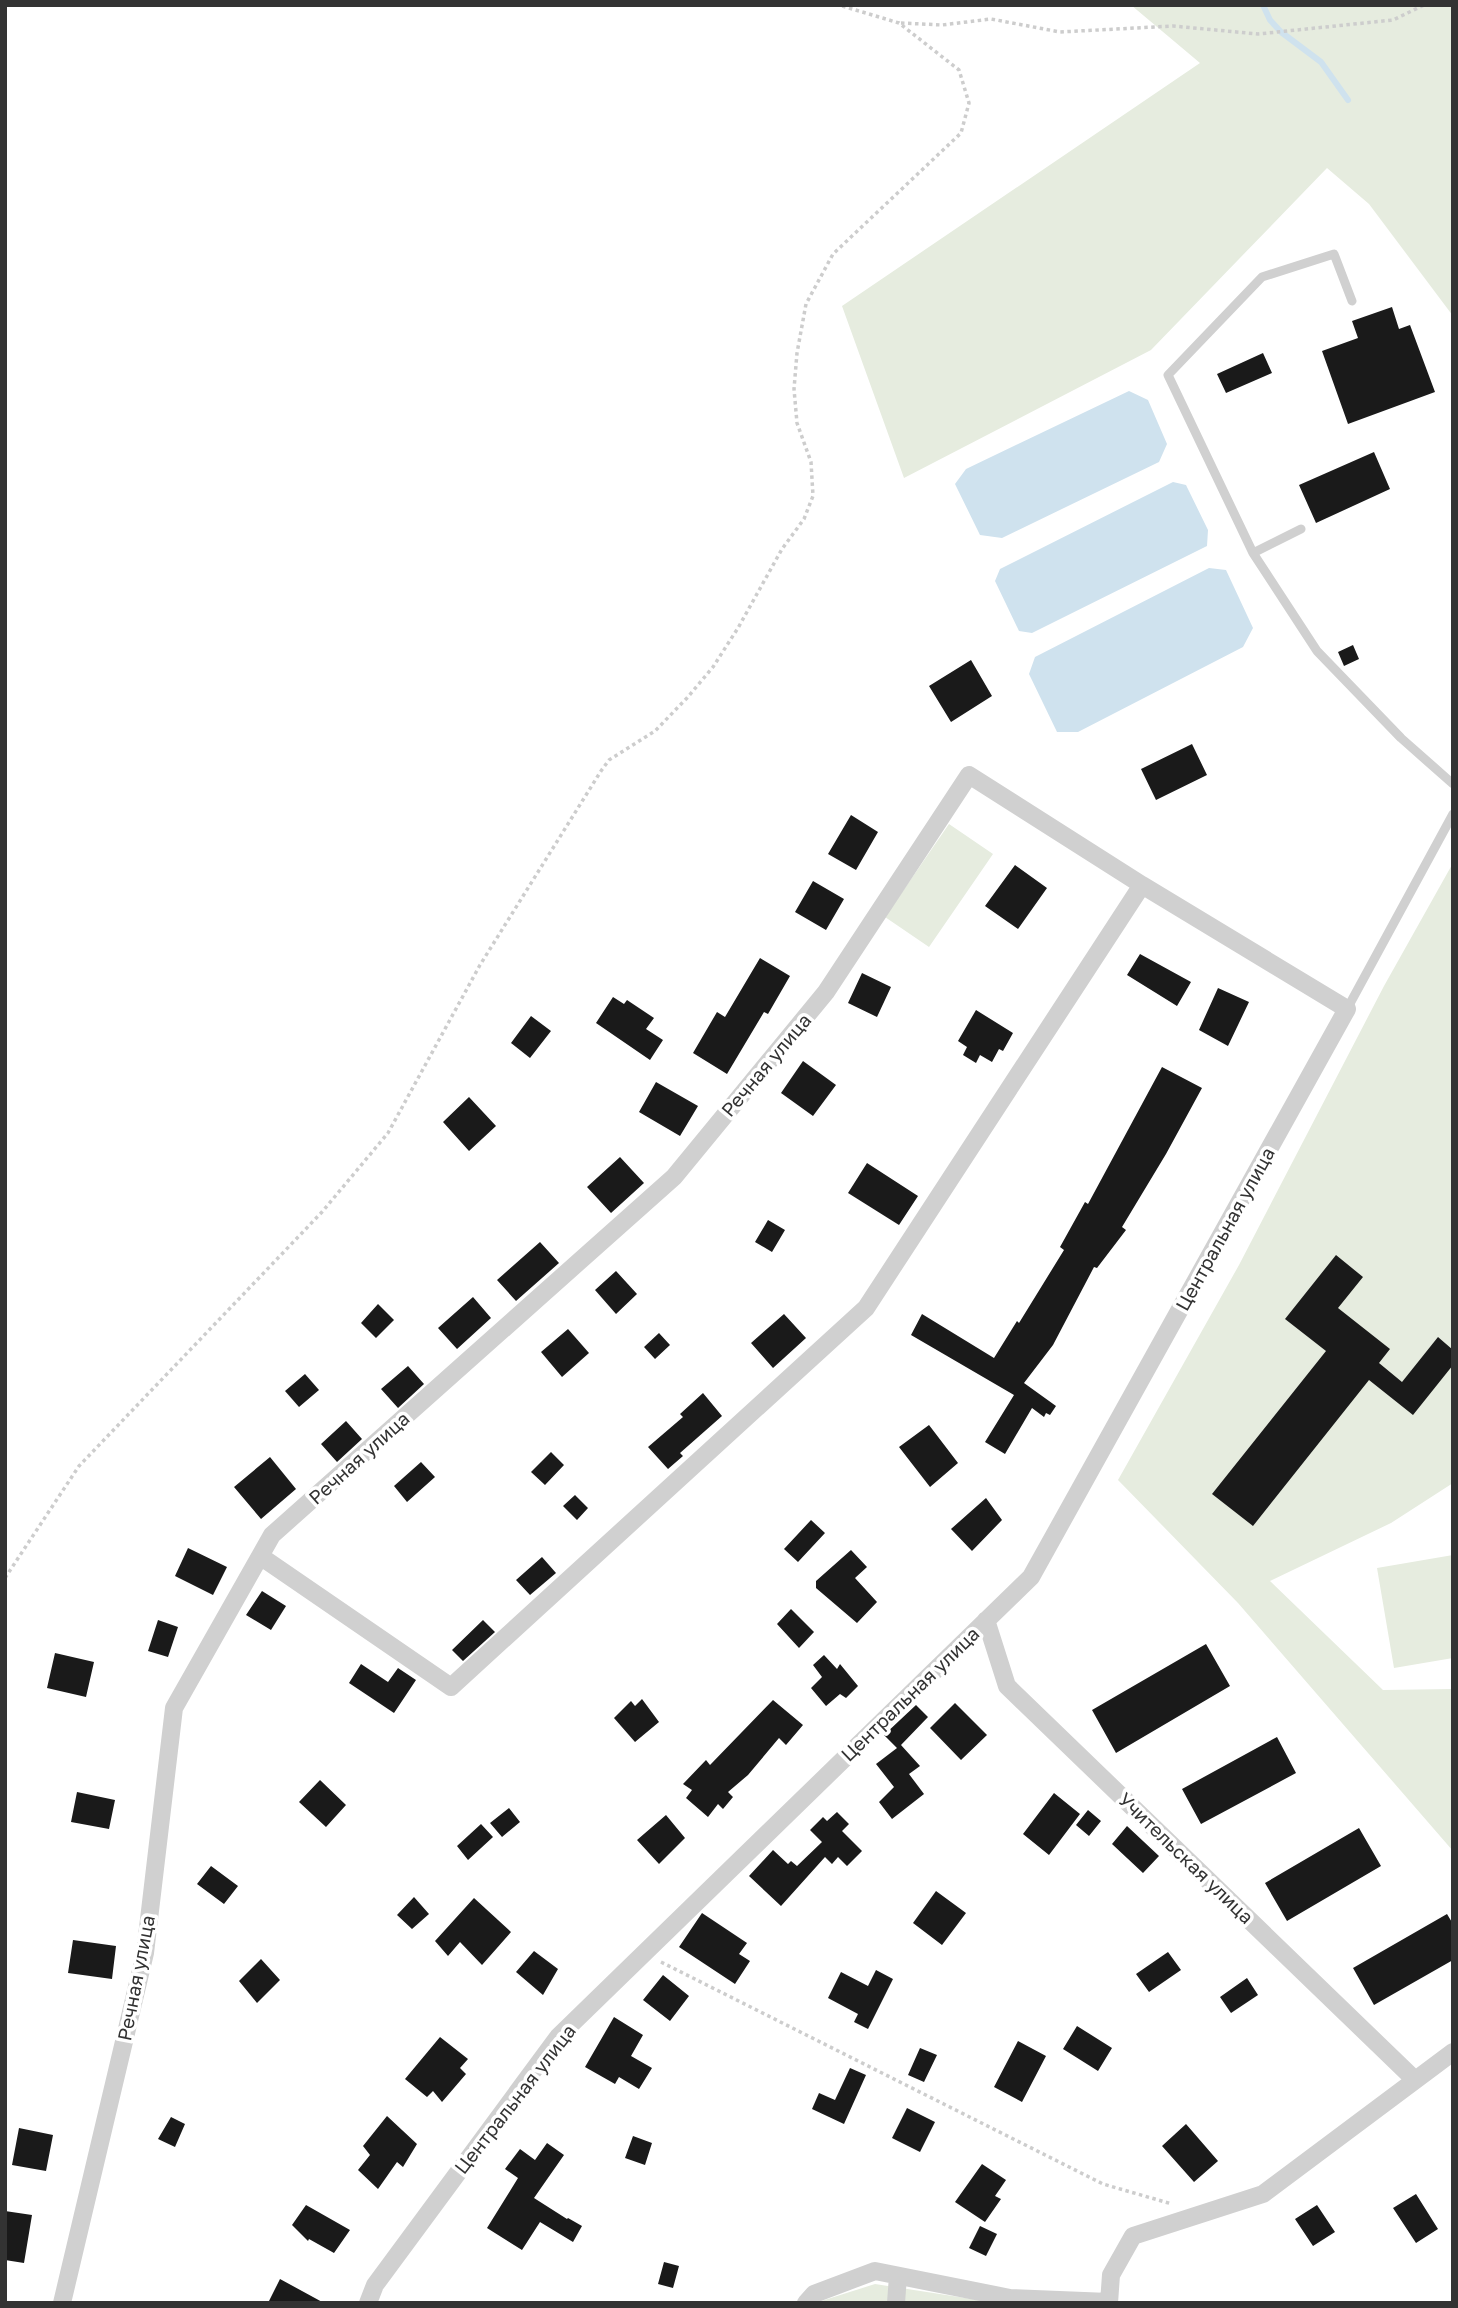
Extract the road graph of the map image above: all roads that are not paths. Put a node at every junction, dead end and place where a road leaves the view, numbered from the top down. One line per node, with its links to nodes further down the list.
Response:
1 (1352, 301): 3 (lane)
2 (1301, 529): 3 (lane)
3 (1253, 553): 4 (lane)
4 (1453, 784)
5 (1453, 814): 7 (lane)
6 (1142, 885): 7 (street); 8 (street, Речная улица); 8 (street)
7 (1347, 1009): 9 (street, Центральная улица)
8 (260, 1556): 14 (street, Речная улица)
9 (986, 1620): 11 (street, Учительская улица); 15 (street, Центральная улица)
10 (1453, 2052): 11 (street)
11 (1414, 2079): 13 (street)
12 (898, 2276): 13 (street); 16 (street); 17 (street)
13 (1109, 2302)
14 (62, 2303)
15 (368, 2303)
16 (806, 2303)
17 (896, 2303)

